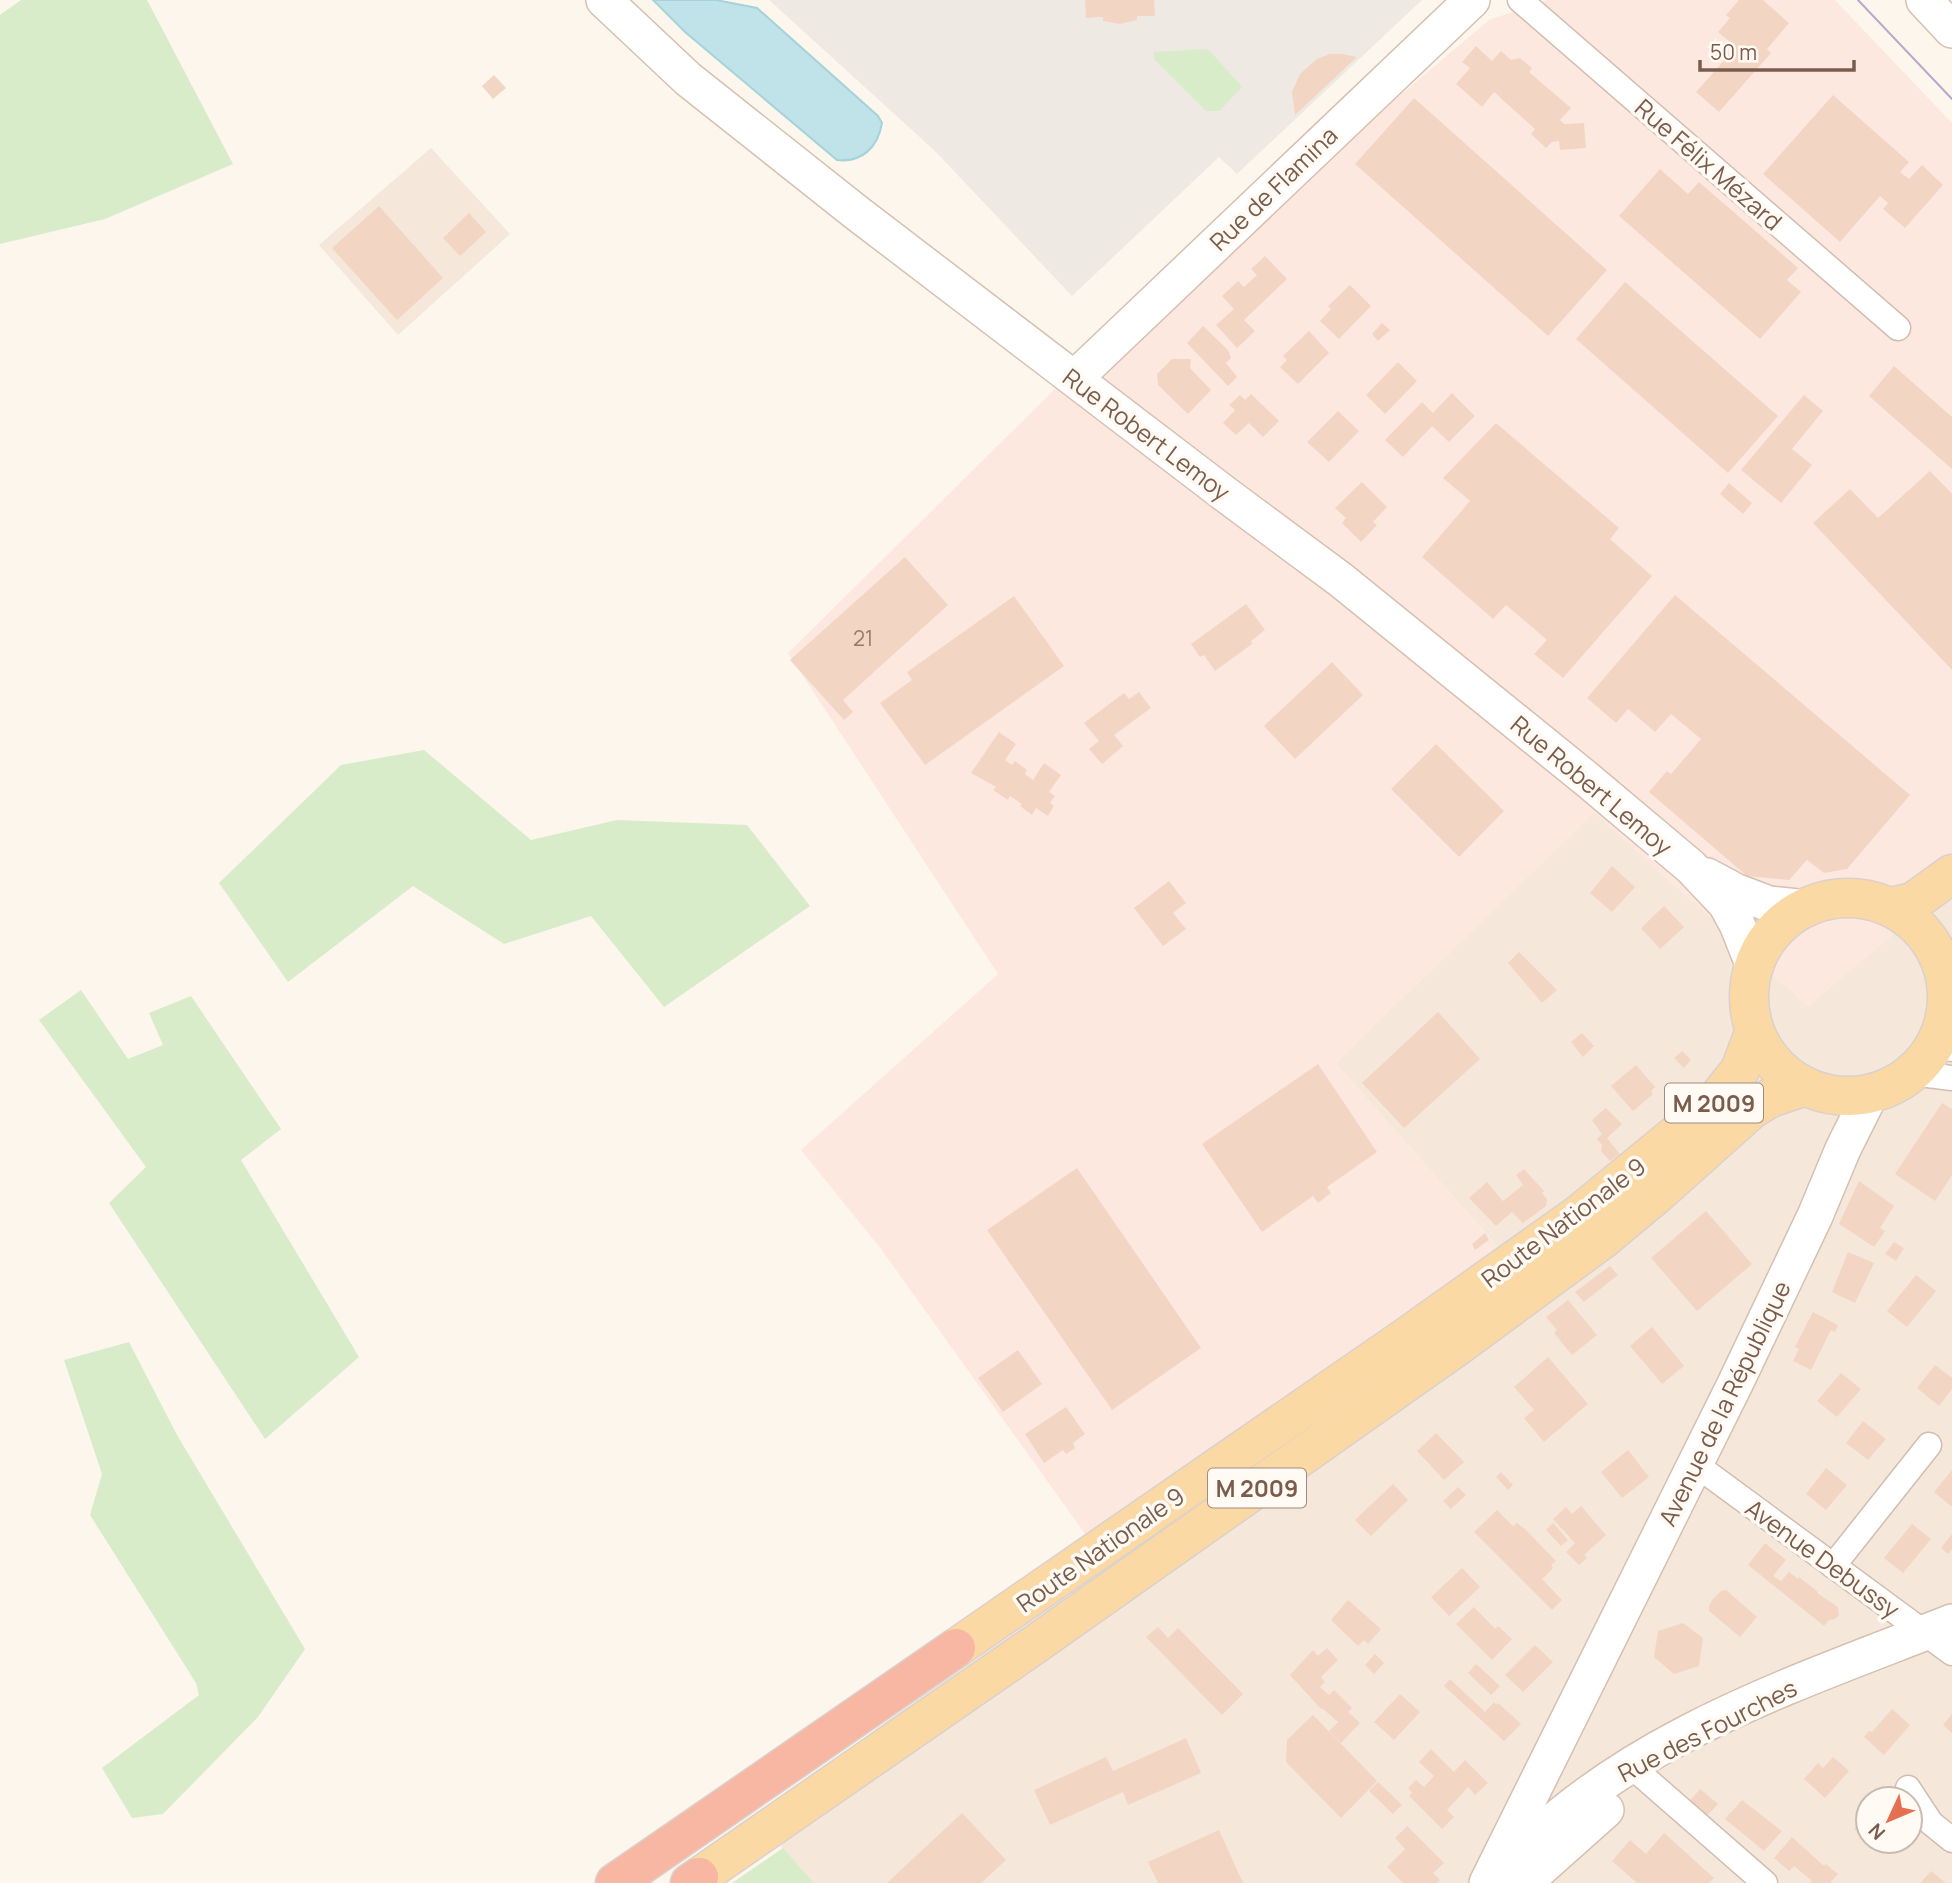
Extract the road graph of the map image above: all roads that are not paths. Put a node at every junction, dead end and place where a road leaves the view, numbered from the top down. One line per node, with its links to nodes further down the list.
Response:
1 (604, 0): 7 (street, Rue Robert Lemoy)
2 (1472, 0): 7 (street, Rue de Flamina)
3 (1520, 0): 6 (street, Rue Félix Mézard)
4 (1924, 0): 5 (street)
5 (1952, 30)
6 (1898, 328)
7 (1075, 378): 8 (street, Rue Robert Lemoy)
8 (1691, 867): 11 (street, Rue Robert Lemoy); 13 (street, Rue Robert Lemoy)
9 (1952, 874): 10 (main road)
10 (1891, 907): 11 (main road); 12 (main road)
11 (1808, 908): 13 (main road)
12 (1946, 950): 15 (main road)
13 (1753, 964): 14 (main road)
14 (1754, 1033): 18 (main road); 24 (main road, Route Nationale 9 / M 2009)
15 (1946, 1041): 16 (main road)
16 (1912, 1073): 17 (street); 19 (main road)
17 (1952, 1077)
18 (1802, 1087): 19 (main road); 30 (main road, M 2009)
19 (1870, 1096): 21 (street, Avenue de la République)
20 (1929, 1445): 22 (street)
21 (1695, 1464): 22 (street, Avenue Debussy); 25 (street, Avenue de la République)
22 (1833, 1566): 23 (street, Avenue Debussy)
23 (1945, 1640): 26 (street, Rue des Fourches)
24 (956, 1648): 31 (highway, Route Nationale 9 / M 2009)
25 (1573, 1708): 28 (street); 32 (street, Avenue de la République)
26 (1638, 1773): 28 (street, Rue des Fourches); 34 (street)
27 (1924, 1812): 29 (street)
28 (1561, 1832): 32 (street, Rue des Fourches); 33 (street)
29 (1952, 1840)
30 (694, 1880)
31 (615, 1883)
32 (1489, 1883)
33 (1524, 1883)
34 (1765, 1883)

